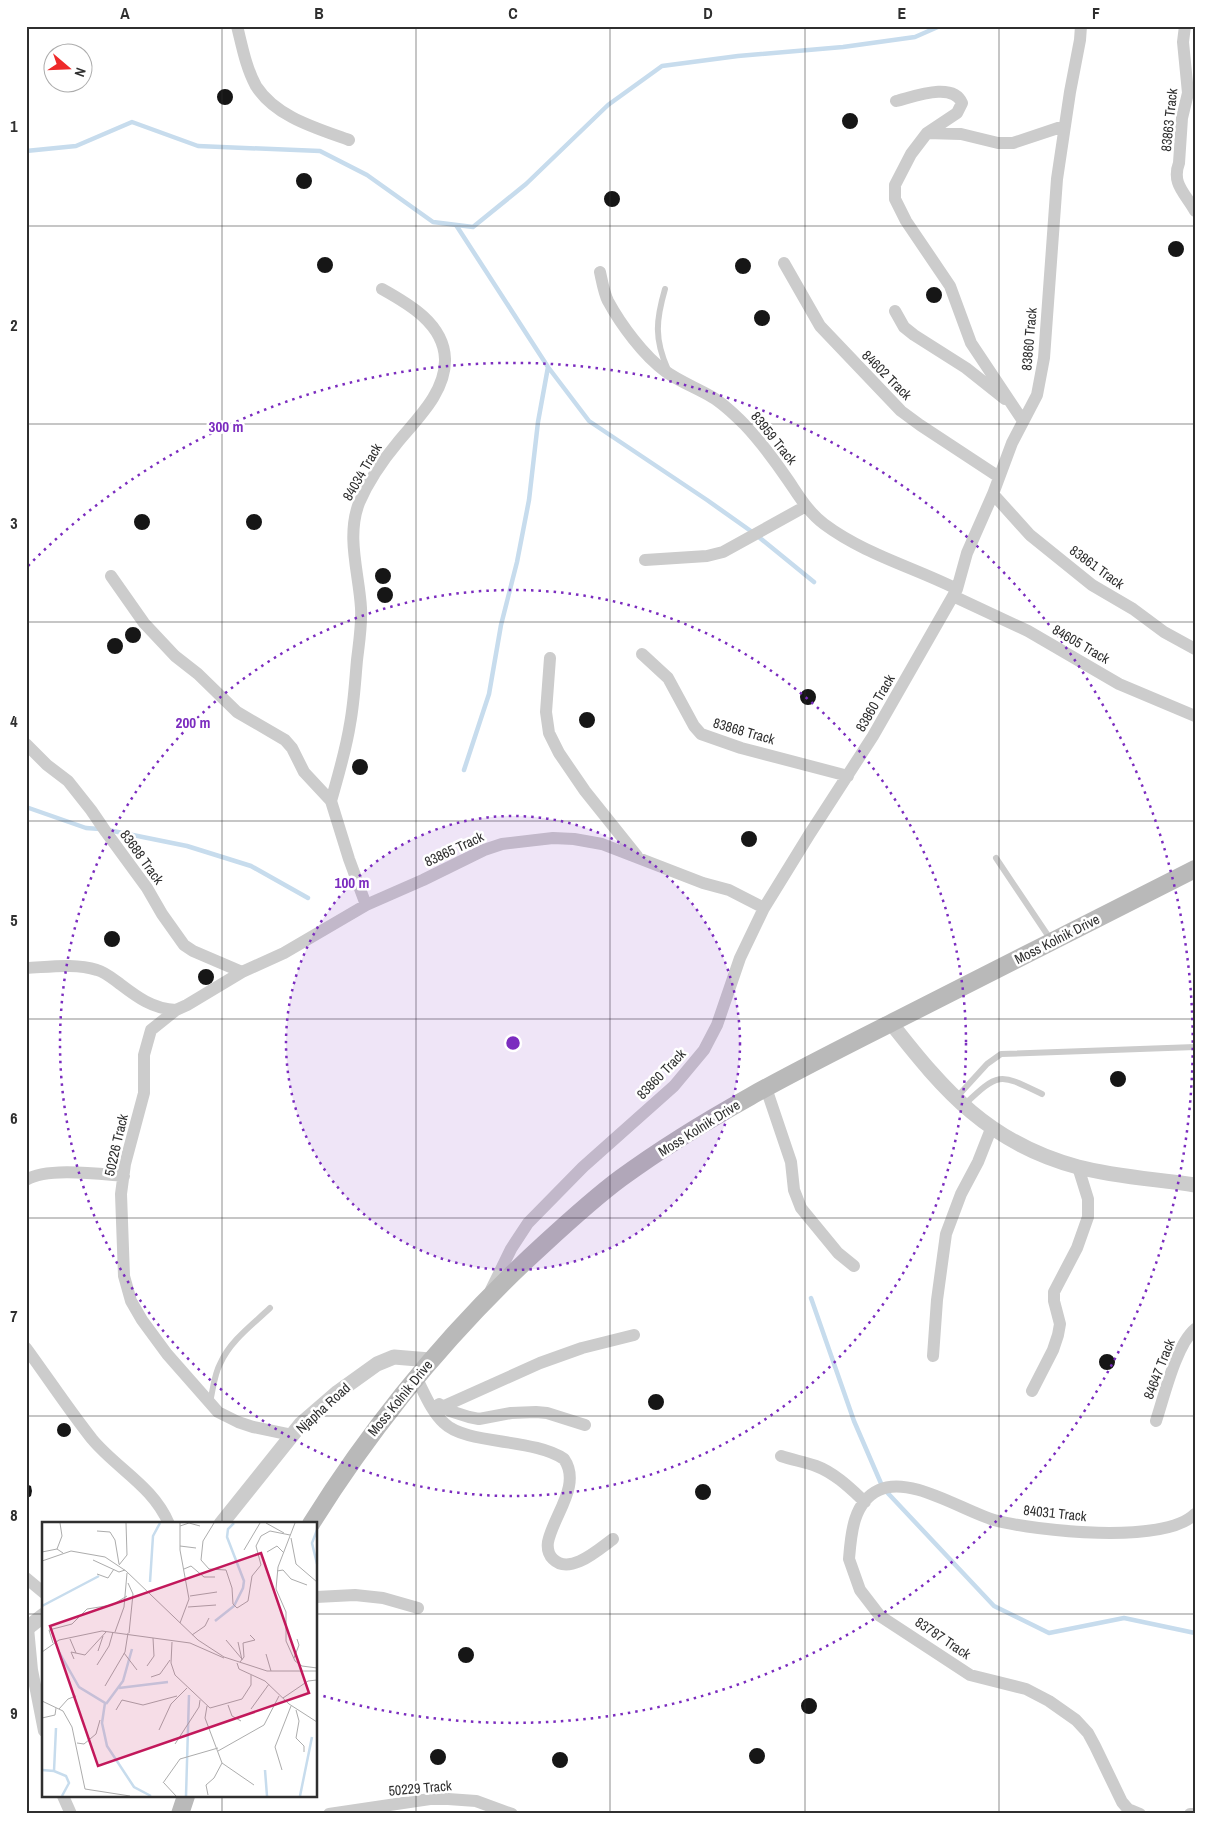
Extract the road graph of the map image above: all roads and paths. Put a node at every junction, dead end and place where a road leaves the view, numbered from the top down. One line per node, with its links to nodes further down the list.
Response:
1 (237, 26): 7 (street)
2 (1081, 26): 5 (street, 83860 Track)
3 (1185, 26): 8 (street, 83863 Track)
4 (896, 101): 6 (street)
5 (1064, 126): 6 (street); 16 (street, 83860 Track)
6 (927, 133): 15 (street)
7 (349, 140)
8 (1195, 211)
9 (784, 264): 17 (street, 84602 Track)
10 (600, 272): 14 (street, 83959 Track)
11 (382, 289): 29 (street, 84034 Track)
12 (665, 289): 14 (lane)
13 (895, 311): 15 (street)
14 (670, 374): 19 (street, 83959 Track)
15 (1013, 405): 16 (street)
16 (1023, 421): 17 (street, 83860 Track)
17 (999, 477): 18 (street, 83860 Track)
18 (993, 494): 22 (street, 83860 Track); 23 (street, 83861 Track)
19 (806, 506): 20 (street); 22 (street, 83959 Track)
20 (645, 560)
21 (111, 576): 29 (street)
22 (955, 593): 26 (street, 84605 Track); 28 (street, 83860 Track)
23 (1195, 649)
24 (642, 654): 28 (street, 83868 Track)
25 (550, 658): 30 (street)
26 (1195, 716)
27 (26, 744): 37 (street, 83688 Track)
28 (848, 776): 34 (street, 83860 Track)
29 (331, 801): 33 (street)
30 (638, 857): 33 (street, 83865 Track); 34 (street, 83865 Track)
31 (996, 858): 35 (lane)
32 (1195, 869): 35 (main road, Moss Kolnik Drive)
33 (366, 905): 37 (street, 83865 Track)
34 (764, 908): 50 (street, 83860 Track)
35 (1052, 941): 39 (main road, Moss Kolnik Drive)
36 (26, 968): 38 (street)
37 (242, 972): 38 (street, 83865 Track)
38 (176, 1010): 46 (street, 50226 Track)
39 (890, 1023): 41 (main road, Moss Kolnik Drive); 43 (street)
40 (1195, 1047): 43 (lane)
41 (766, 1088): 49 (street); 50 (main road, Moss Kolnik Drive)
42 (1042, 1094): 43 (lane)
43 (959, 1103): 44 (street)
44 (991, 1129): 45 (street); 55 (street)
45 (1078, 1167): 48 (street); 58 (street)
46 (124, 1176): 47 (street); 60 (street, 50226 Track)
47 (26, 1180)
48 (1195, 1185)
49 (854, 1266)
50 (487, 1299): 56 (main road, Moss Kolnik Drive)
51 (270, 1308): 60 (lane)
52 (1195, 1329): 62 (street, 84647 Track)
53 (634, 1335): 61 (street)
54 (26, 1348): 69 (street)
55 (933, 1356)
56 (430, 1360): 57 (main road, Moss Kolnik Drive); 64 (street, Njapha Road)
57 (416, 1377): 59 (street); 71 (main road, Moss Kolnik Drive)
58 (1032, 1391)
59 (428, 1398): 61 (street); 72 (street)
60 (210, 1404): 64 (street, 50226 Track)
61 (442, 1407): 63 (street)
62 (1156, 1421)
63 (585, 1425)
64 (292, 1435): 70 (street, Njapha Road)
65 (781, 1456): 67 (street)
66 (915, 1488): 67 (street, 83787 Track); 68 (street, 84031 Track)
67 (865, 1502): 86 (street, 83787 Track)
68 (1195, 1514)
69 (168, 1522)
70 (223, 1522)
71 (312, 1522)
72 (613, 1539)
73 (26, 1578): 74 (street)
74 (42, 1591)
75 (318, 1598): 76 (street)
76 (418, 1608)
77 (42, 1617): 78 (street)
78 (27, 1629): 79 (street)
79 (42, 1721)
80 (64, 1798): 82 (street)
81 (185, 1798): 83 (main road)
82 (71, 1814)
83 (180, 1814)
84 (329, 1814): 85 (street, 50229 Track)
85 (512, 1814)
86 (1140, 1814)
87 (1190, 1814): 88 (street)
88 (1195, 1814)

